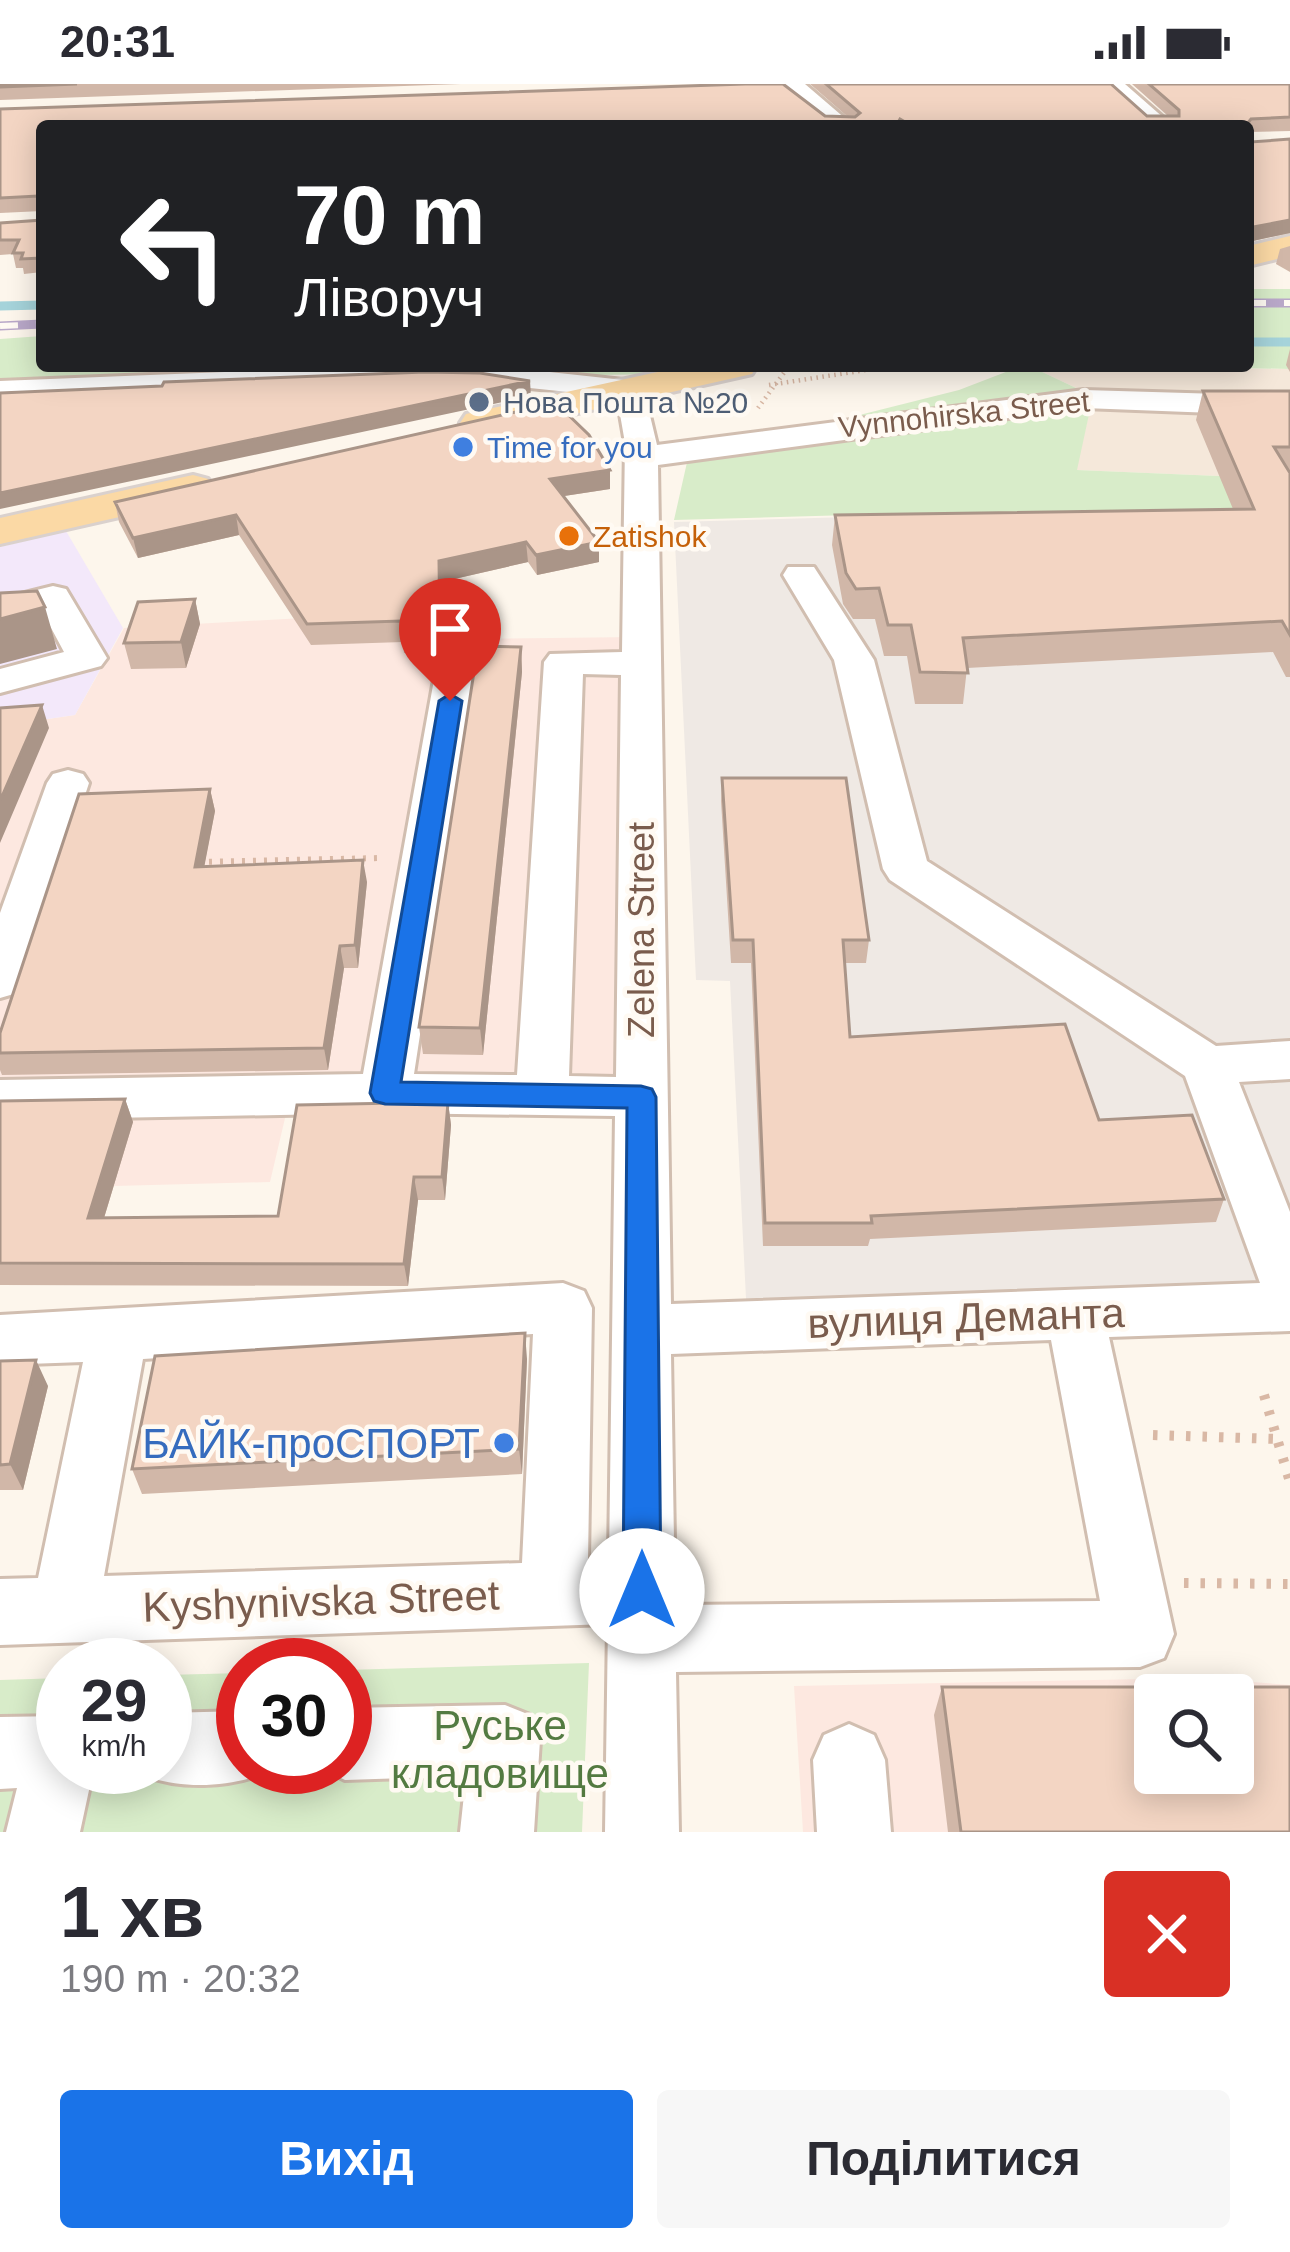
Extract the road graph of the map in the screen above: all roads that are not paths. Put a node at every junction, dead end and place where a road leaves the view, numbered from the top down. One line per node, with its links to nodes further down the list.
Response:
1 (789, 84): 3 (street); 4 (street)
2 (1112, 84): 5 (street)
3 (701, 88)
4 (834, 120)
5 (1154, 120)
6 (1290, 247): 7 (main road)
7 (1254, 255)
8 (710, 372): 9 (main road)
9 (632, 389): 10 (street); 12 (main road); 13 (street, Zelena Street)
10 (0, 390)
11 (1290, 406): 13 (street, Vynnohirska Street)
12 (441, 432)
13 (639, 458): 19 (street, Zelena Street)
14 (232, 479): 15 (main road)
15 (0, 531)
16 (801, 575): 24 (street)
17 (0, 610): 20 (street)
18 (457, 663): 25 (street)
19 (640, 664): 26 (street); 27 (street, Zelena Street)
20 (0, 681)
21 (68, 783): 22 (street)
22 (0, 981)
23 (1290, 1060): 24 (street)
24 (1207, 1065): 29 (street)
25 (385, 1093): 26 (street); 28 (street)
26 (542, 1095): 27 (street)
27 (641, 1097): 33 (street, Zelena Street)
28 (0, 1100)
29 (1273, 1195): 30 (street)
30 (1290, 1286)
31 (1290, 1306): 32 (street, вулиця Деманта)
32 (1075, 1314): 33 (street, вулиця Деманта); 39 (street, Kyshynivska Street)
33 (641, 1330): 39 (street, Zelena Street)
34 (118, 1334): 35 (street); 36 (street); 37 (street)
35 (0, 1340)
36 (554, 1594): 37 (street, Kyshynivska Street); 39 (street, Kyshynivska Street)
37 (65, 1610): 38 (street, Kyshynivska Street)
38 (0, 1612)
39 (642, 1615): 47 (street, Zelena Street)
40 (372, 1743): 46 (street)
41 (36, 1752): 42 (street)
42 (0, 1753)
43 (850, 1760): 48 (street)
44 (52, 1794): 45 (street)
45 (43, 1832)
46 (497, 1832)
47 (643, 1832)
48 (854, 1832)

